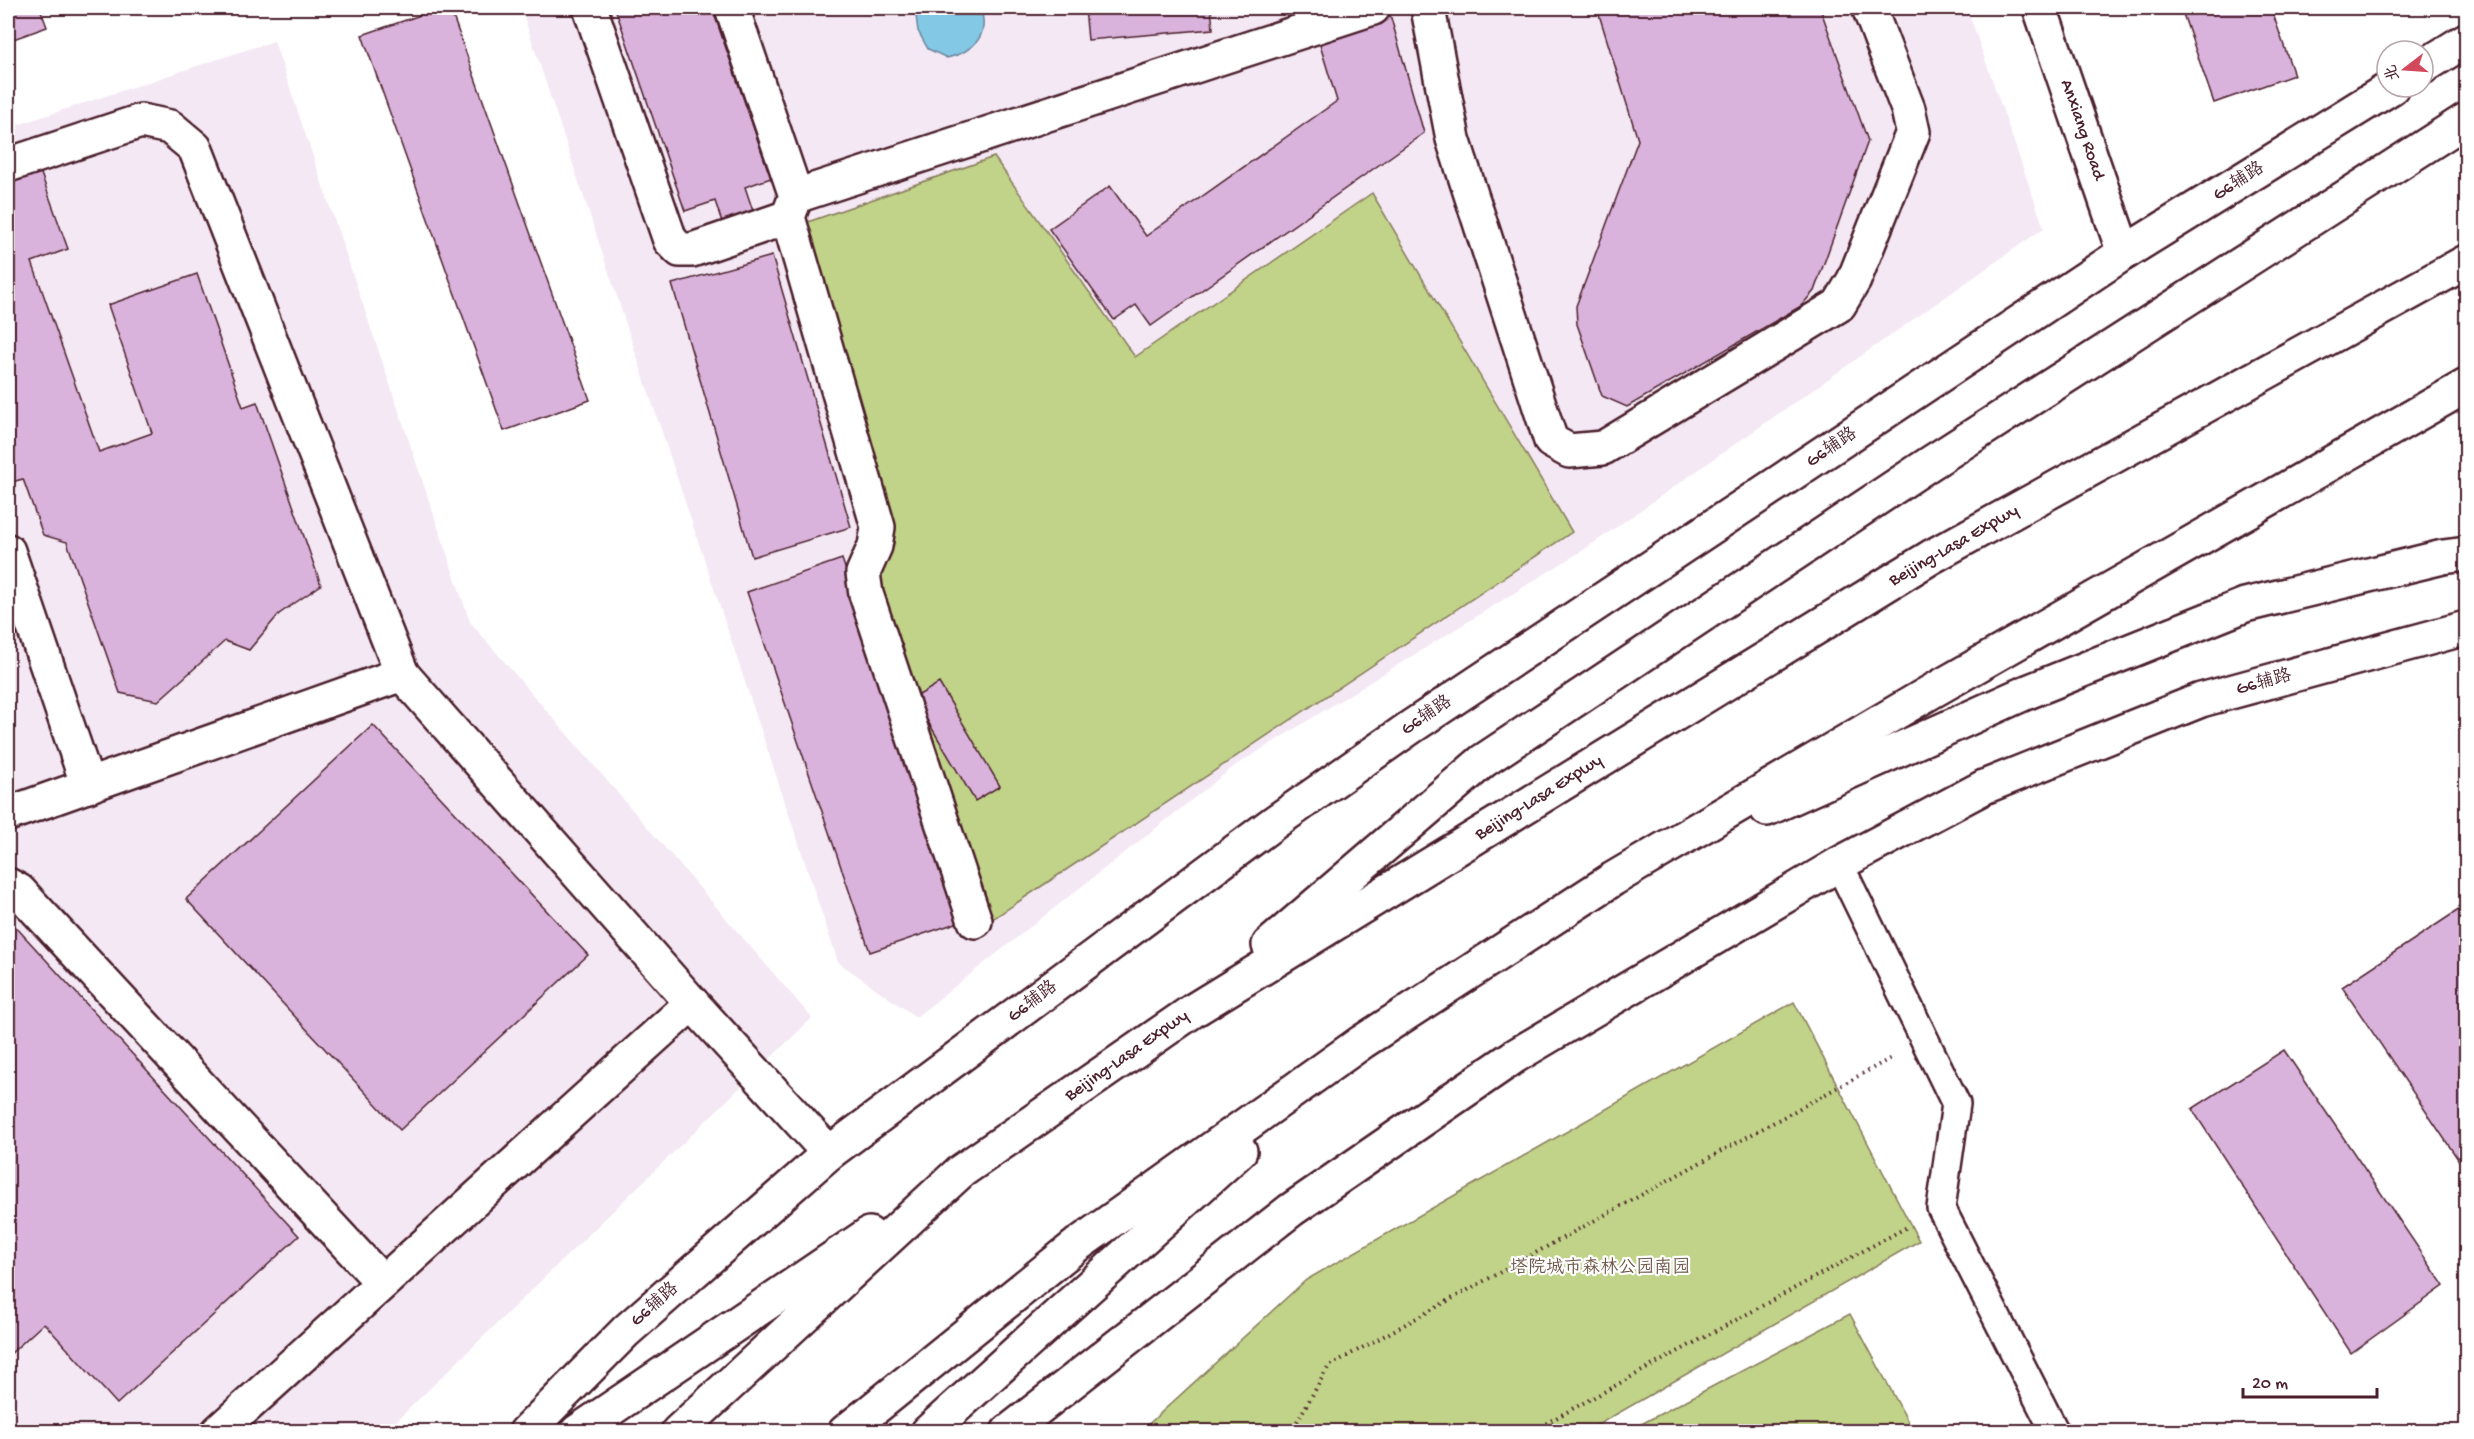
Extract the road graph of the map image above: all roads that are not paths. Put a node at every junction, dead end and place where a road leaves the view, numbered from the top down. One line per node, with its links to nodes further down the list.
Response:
1 (590, 8): 12 (main road)
2 (732, 8): 12 (main road)
3 (1373, 8): 12 (main road)
4 (1430, 8): 5 (main road)
5 (1869, 8)
6 (2040, 8): 13 (main road, Anxiang Road)
7 (2466, 40): 8 (main road)
8 (2435, 60)
9 (2375, 98): 13 (main road, G6辅路)
10 (2466, 120): 27 (main road)
11 (8, 165): 19 (main road)
12 (792, 207): 25 (main road)
13 (2124, 253): 29 (main road, G6辅路)
14 (2466, 262): 27 (main road, Beijing-Lasa Expwy)
15 (2466, 386): 23 (main road)
16 (8, 551): 20 (main road)
17 (2466, 554): 23 (main road)
18 (2466, 628): 22 (main road, G6辅路)
19 (402, 674): 20 (main road); 26 (main road)
20 (88, 786): 21 (main road)
21 (8, 814)
22 (1839, 864): 38 (main road, G6辅路); 39 (lane)
23 (1612, 879): 28 (main road)
24 (8, 885): 31 (main road)
25 (975, 921)
26 (692, 1003): 29 (main road); 31 (main road)
27 (1194, 1010): 30 (main road, Beijing-Lasa Expwy)
28 (1362, 1042): 36 (main road); 37 (main road)
29 (829, 1153): 33 (main road, G6辅路)
30 (960, 1172): 34 (main road); 35 (main road, Beijing-Lasa Expwy)
31 (382, 1281): 32 (main road)
32 (218, 1431)
33 (526, 1431)
34 (577, 1431)
35 (678, 1431)
36 (845, 1431)
37 (928, 1431)
38 (1008, 1431)
39 (2055, 1431)

